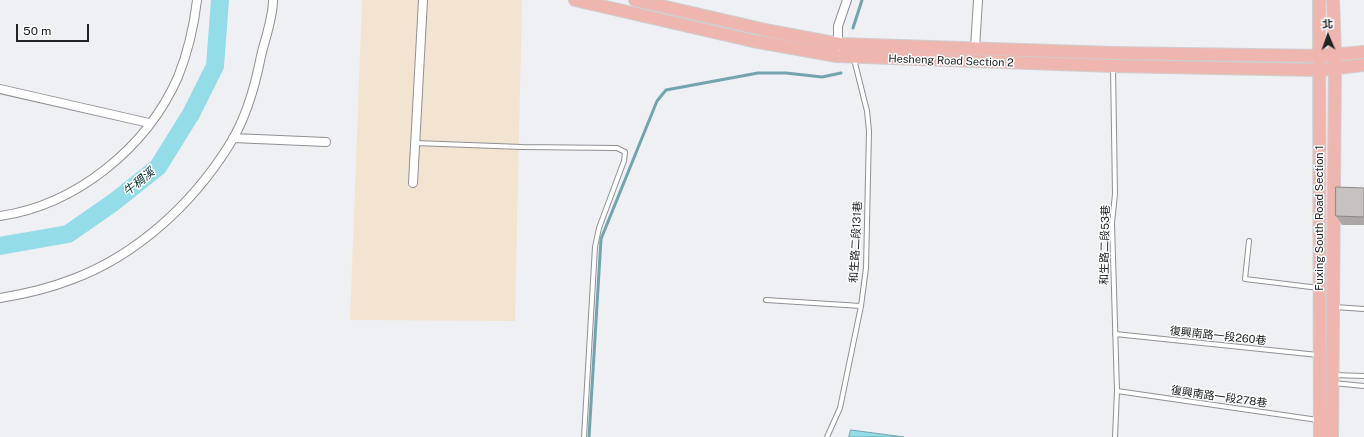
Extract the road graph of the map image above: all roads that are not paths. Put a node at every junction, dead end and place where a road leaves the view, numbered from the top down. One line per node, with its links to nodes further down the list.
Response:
1 (197, 0): 25 (street)
2 (273, 0): 26 (street)
3 (423, 0): 28 (street)
4 (575, 0): 10 (main road, Hesheng Road Section 2)
5 (635, 0): 11 (main road, Hesheng Road Section 2)
6 (847, 0): 11 (street)
7 (978, 0): 13 (street)
8 (1319, 0): 17 (main road, Fuxing South Road Section 1)
9 (1333, 0): 18 (main road)
10 (598, 3): 16 (main road, Hesheng Road Section 2)
11 (839, 44): 12 (main road, Hesheng Road Section 2); 16 (street)
12 (854, 45): 13 (main road, Hesheng Road Section 2); 19 (lane, 和生路二段131巷)
13 (975, 48): 15 (main road, Hesheng Road Section 2)
14 (1364, 52): 18 (main road, Hesheng Road Section 2)
15 (1114, 53): 17 (main road, Hesheng Road Section 2); 21 (lane, 和生路二段53巷)
16 (836, 56): 19 (main road, Hesheng Road Section 2)
17 (1320, 56): 18 (main road, Hesheng Road Section 2); 23 (main road, Fuxing South Road Section 1)
18 (1334, 56): 22 (main road, Fuxing South Road Section 1)
19 (854, 57): 21 (main road, Hesheng Road Section 2); 37 (lane, 和生路二段131巷)
20 (1364, 65): 22 (main road, Hesheng Road Section 2)
21 (1114, 66): 23 (main road, Hesheng Road Section 2); 40 (lane, 和生路二段53巷)
22 (1333, 69): 23 (main road, Hesheng Road Section 2); 32 (main road, Fuxing South Road Section 1)
23 (1320, 70): 31 (main road, Fuxing South Road Section 1)
24 (0, 89): 25 (street)
25 (149, 124): 30 (street)
26 (233, 138): 27 (street); 35 (street)
27 (326, 142)
28 (415, 143): 29 (street); 48 (lane)
29 (413, 183)
30 (0, 216)
31 (1319, 218): 32 (main road); 34 (main road, Fuxing South Road Section 1)
32 (1332, 218): 38 (main road, Fuxing South Road Section 1)
33 (1248, 241): 34 (lane)
34 (1319, 288): 41 (main road, Fuxing South Road Section 1)
35 (0, 298)
36 (766, 300): 37 (lane)
37 (861, 306): 49 (lane, 和生路二段131巷)
38 (1332, 307): 39 (lane); 44 (main road, Fuxing South Road Section 1)
39 (1364, 309)
40 (1115, 334): 41 (lane, 復興南路一段260巷); 46 (lane, 和生路二段53巷)
41 (1320, 355): 43 (main road, Fuxing South Road Section 1)
42 (1364, 376): 44 (lane)
43 (1320, 379): 44 (lane); 44 (lane); 47 (main road, Fuxing South Road Section 1)
44 (1332, 379): 45 (lane); 52 (main road, Fuxing South Road Section 1)
45 (1364, 386)
46 (1117, 391): 47 (lane, 復興南路一段278巷); 50 (lane, 和生路二段53巷)
47 (1320, 420): 51 (main road, Fuxing South Road Section 1)
48 (584, 437)
49 (827, 437)
50 (1115, 437)
51 (1320, 437)
52 (1332, 437)

